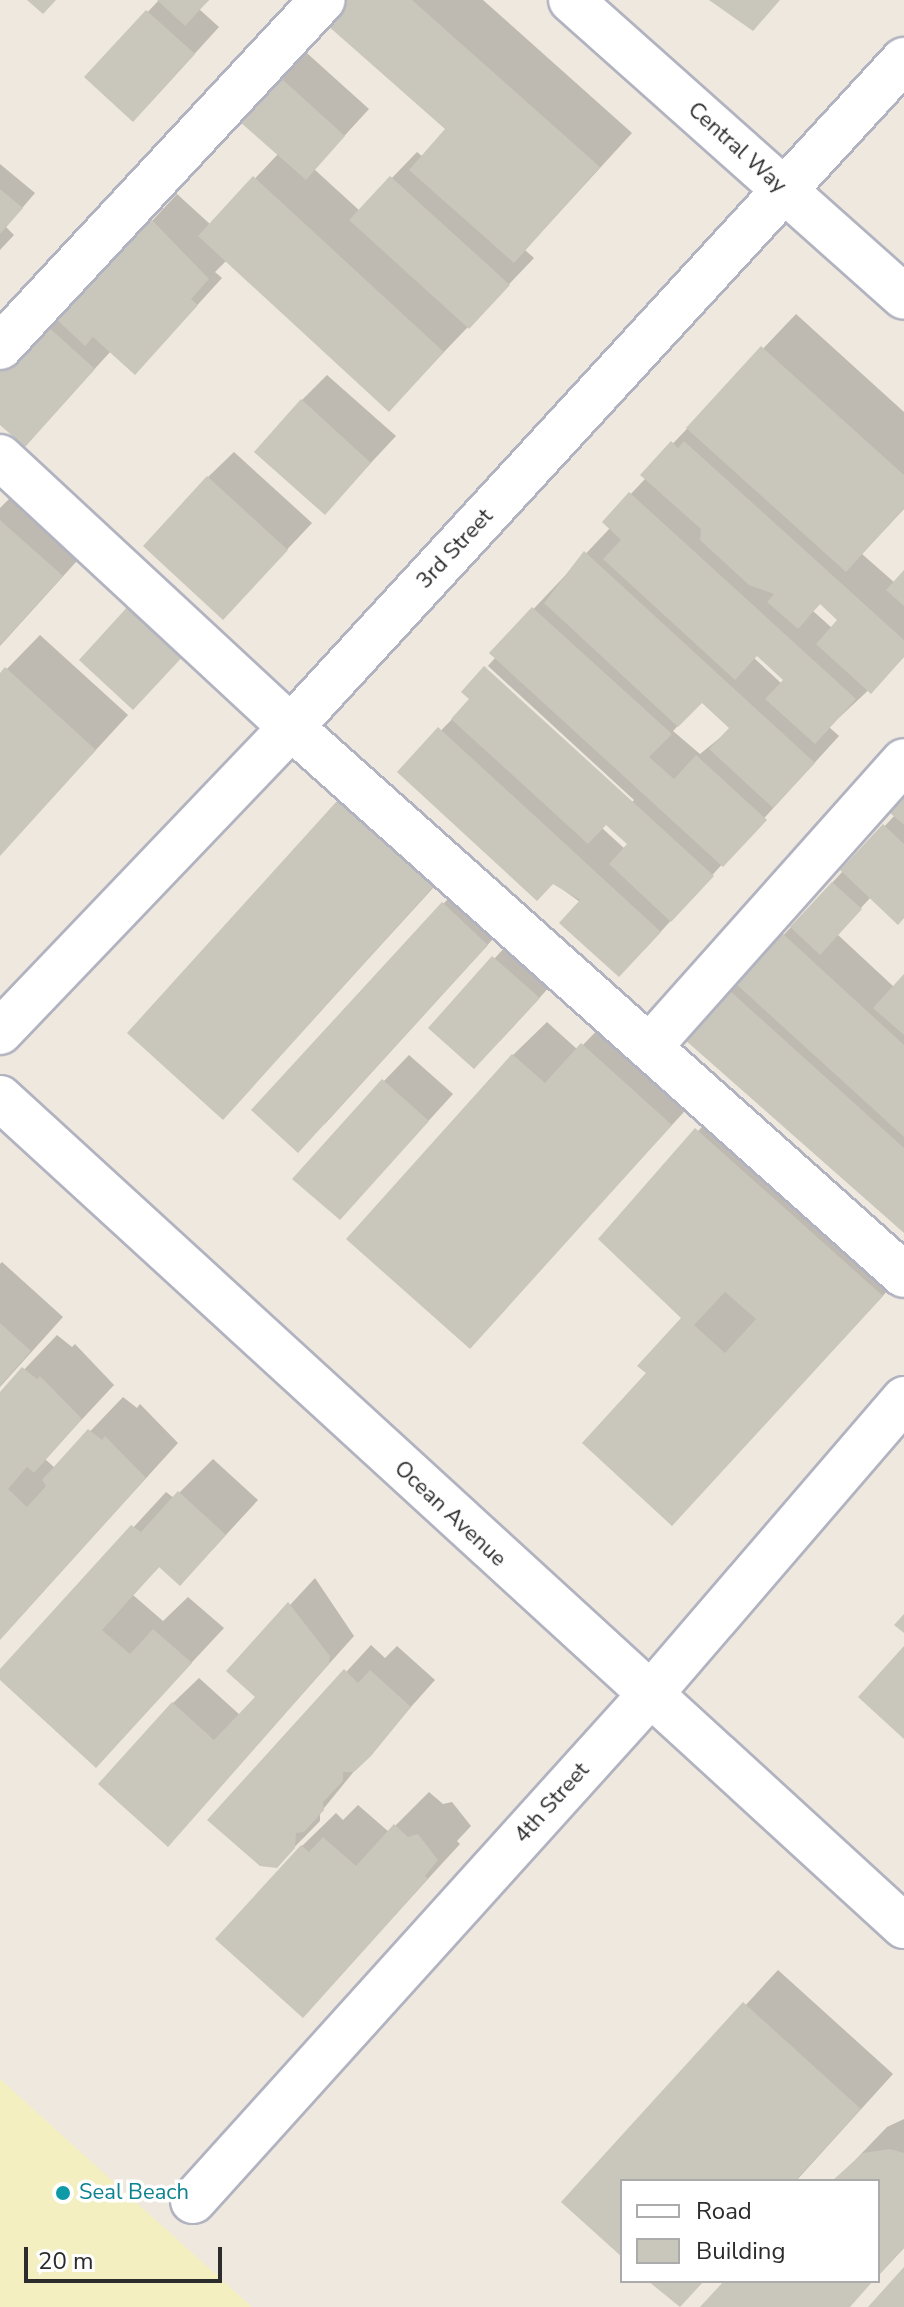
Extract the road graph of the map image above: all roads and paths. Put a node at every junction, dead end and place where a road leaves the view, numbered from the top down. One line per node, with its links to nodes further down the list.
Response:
1 (323, 0): 6 (street)
2 (571, 0): 4 (street, Central Way)
3 (904, 60): 4 (street, 3rd Street)
4 (784, 190): 5 (street, Central Way); 8 (street, 3rd Street)
5 (904, 297)
6 (0, 347)
7 (0, 457): 8 (street)
8 (291, 727): 10 (street, 3rd Street); 11 (street)
9 (904, 761): 11 (street)
10 (0, 1032)
11 (651, 1045): 13 (street)
12 (0, 1098): 15 (street, Ocean Avenue)
13 (904, 1275)
14 (904, 1399): 15 (street, 4th Street)
15 (648, 1697): 16 (street, Ocean Avenue); 17 (street, 4th Street)
16 (904, 1926)
17 (193, 2201)

